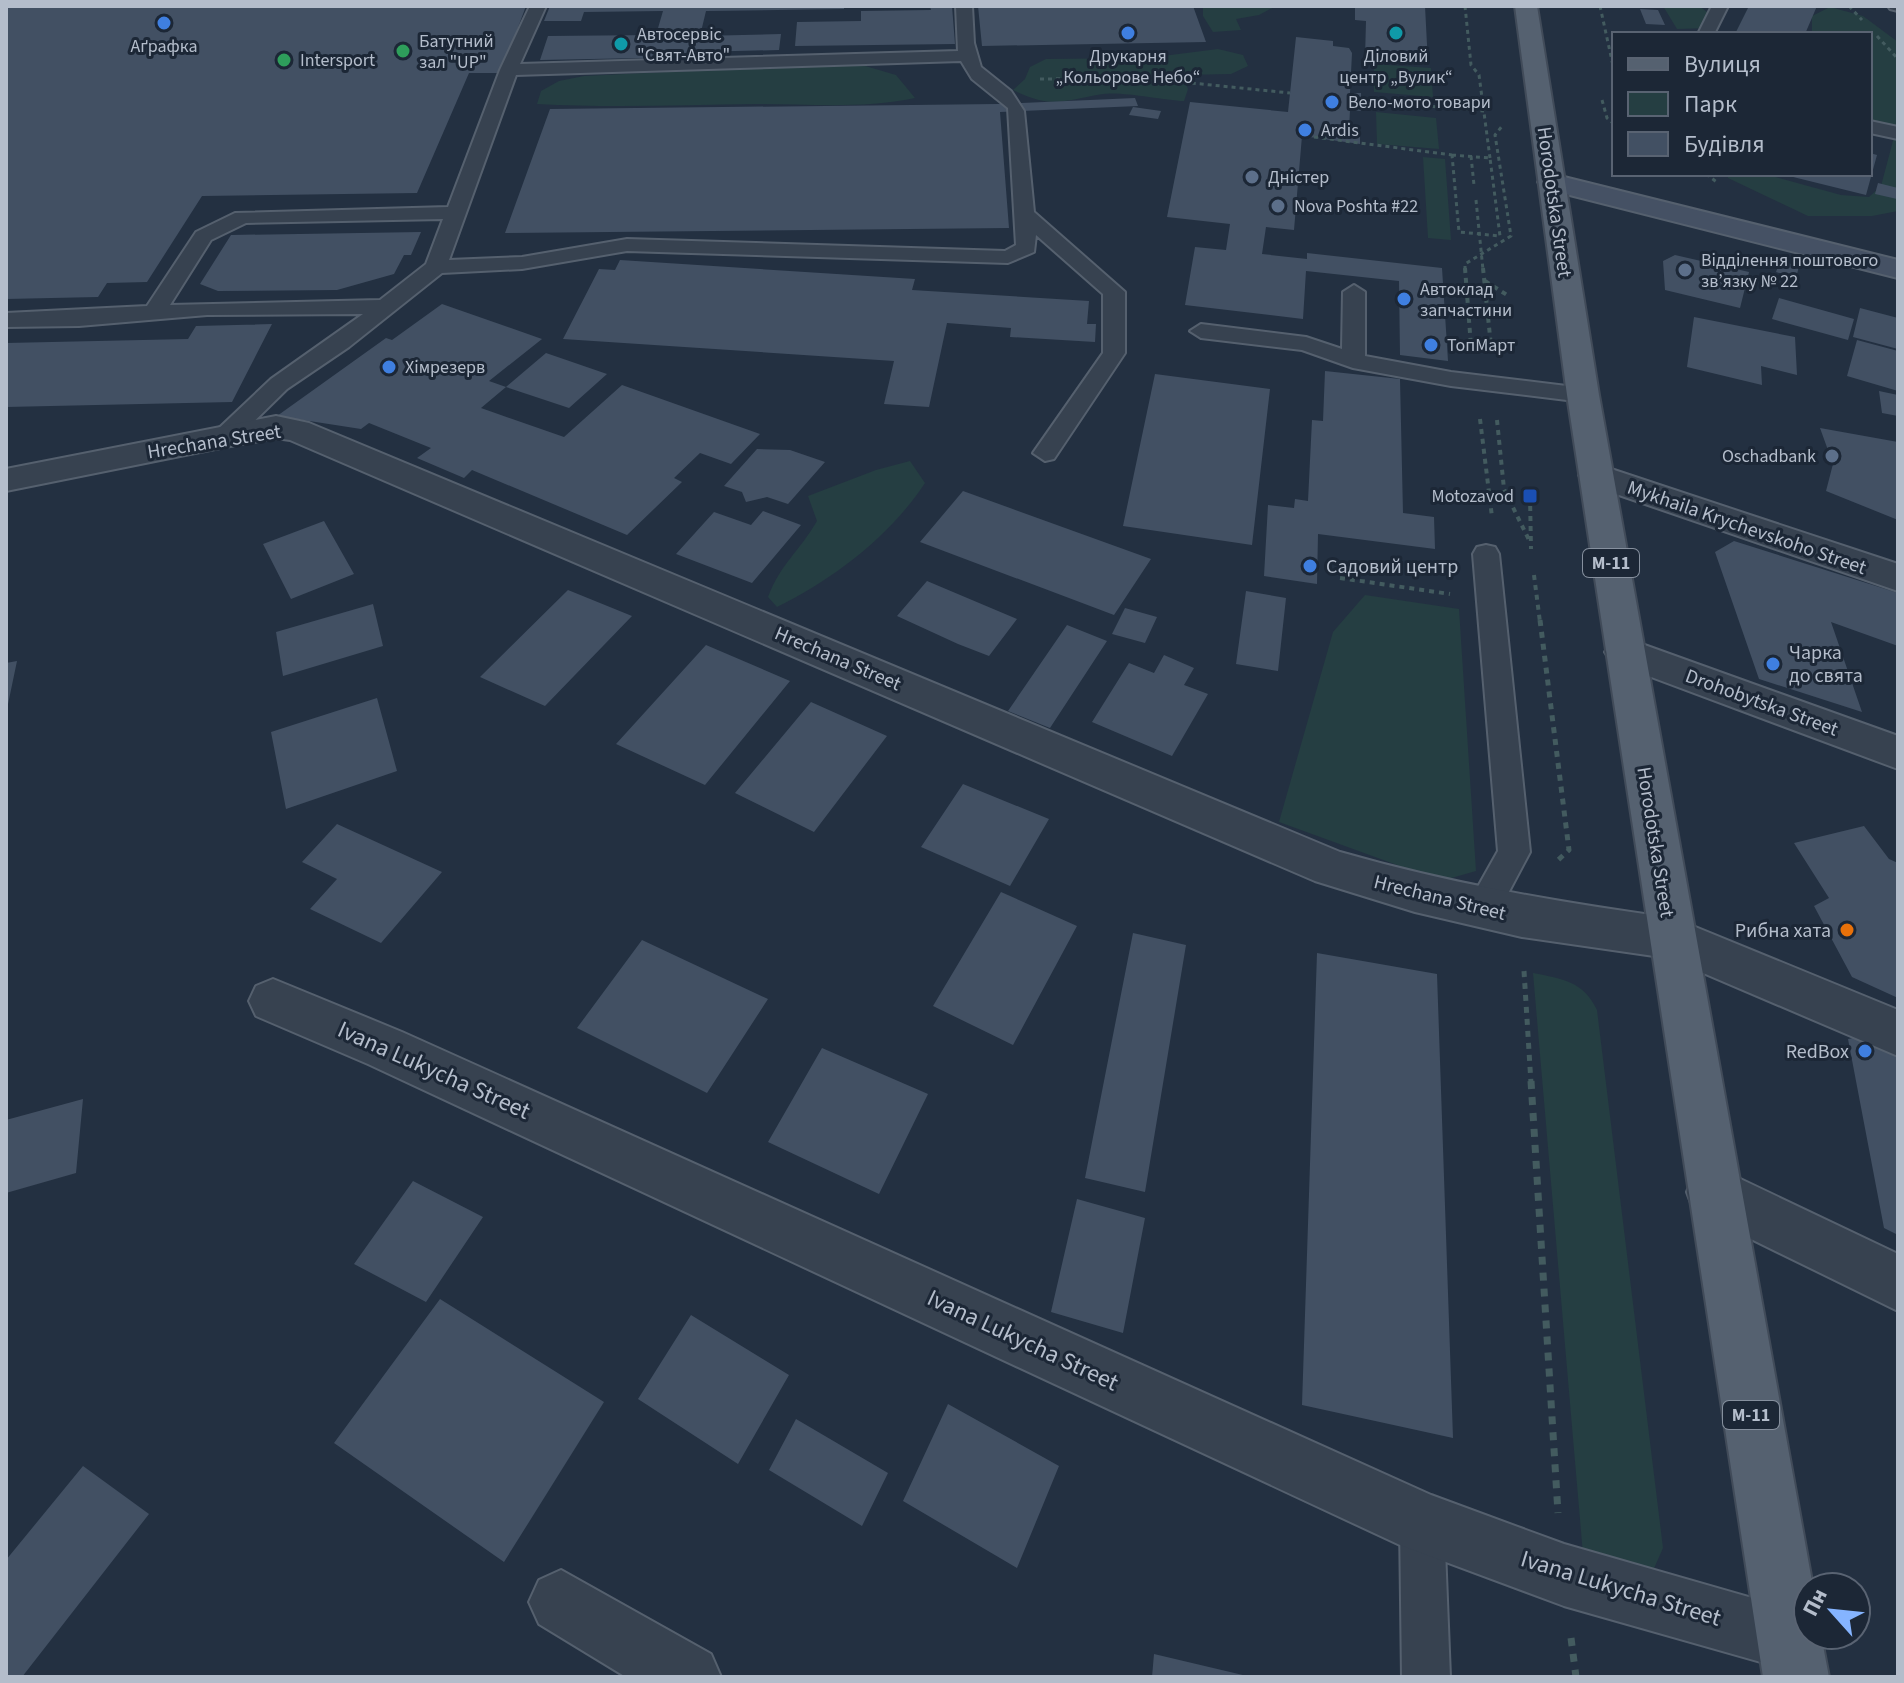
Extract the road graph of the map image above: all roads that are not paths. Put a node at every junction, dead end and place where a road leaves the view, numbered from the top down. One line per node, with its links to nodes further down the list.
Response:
1 (538, 6): 7 (lane)
2 (964, 6): 6 (lane)
3 (1526, 6): 10 (main road, Horodotska Street / М-11)
4 (1720, 6): 5 (lane)
5 (1707, 32)
6 (968, 56): 7 (lane); 12 (lane)
7 (509, 70): 11 (lane)
8 (1872, 127): 9 (lane)
9 (1898, 133)
10 (1552, 182): 13 (main road); 21 (main road, Horodotska Street / М-11)
11 (457, 213): 14 (lane); 17 (lane)
12 (1024, 214): 14 (lane); 23 (lane)
13 (1897, 265)
14 (436, 267): 16 (lane)
15 (1354, 292): 20 (lane)
16 (387, 307): 17 (lane); 22 (lane)
17 (154, 313): 18 (lane)
18 (6, 320)
19 (1201, 331): 20 (lane)
20 (1353, 361): 21 (lane)
21 (1583, 395): 24 (main road, Horodotska Street / М-11)
22 (225, 436): 25 (street, Hrechana Street); 30 (street, Hrechana Street)
23 (1045, 453)
24 (1596, 475): 27 (street, Mykhaila Krychevskoho Street); 28 (main road, Horodotska Street / М-11)
25 (6, 480)
26 (1490, 540): 30 (lane)
27 (1898, 578)
28 (1625, 652): 29 (street, Drohobytska Street); 31 (main road, Horodotska Street / М-11)
29 (1898, 753)
30 (1483, 908): 31 (street, Hrechana Street)
31 (1672, 938): 33 (street, Hrechana Street); 34 (main road, Horodotska Street / М-11)
32 (273, 1001): 36 (street, Ivana Lukycha Street)
33 (1898, 1033)
34 (1713, 1192): 35 (street); 38 (main road, Horodotska Street / М-11)
35 (1898, 1283)
36 (1422, 1523): 38 (street, Ivana Lukycha Street); 40 (lane)
37 (561, 1602): 39 (street)
38 (1792, 1657)
39 (688, 1677)
40 (1426, 1677)

